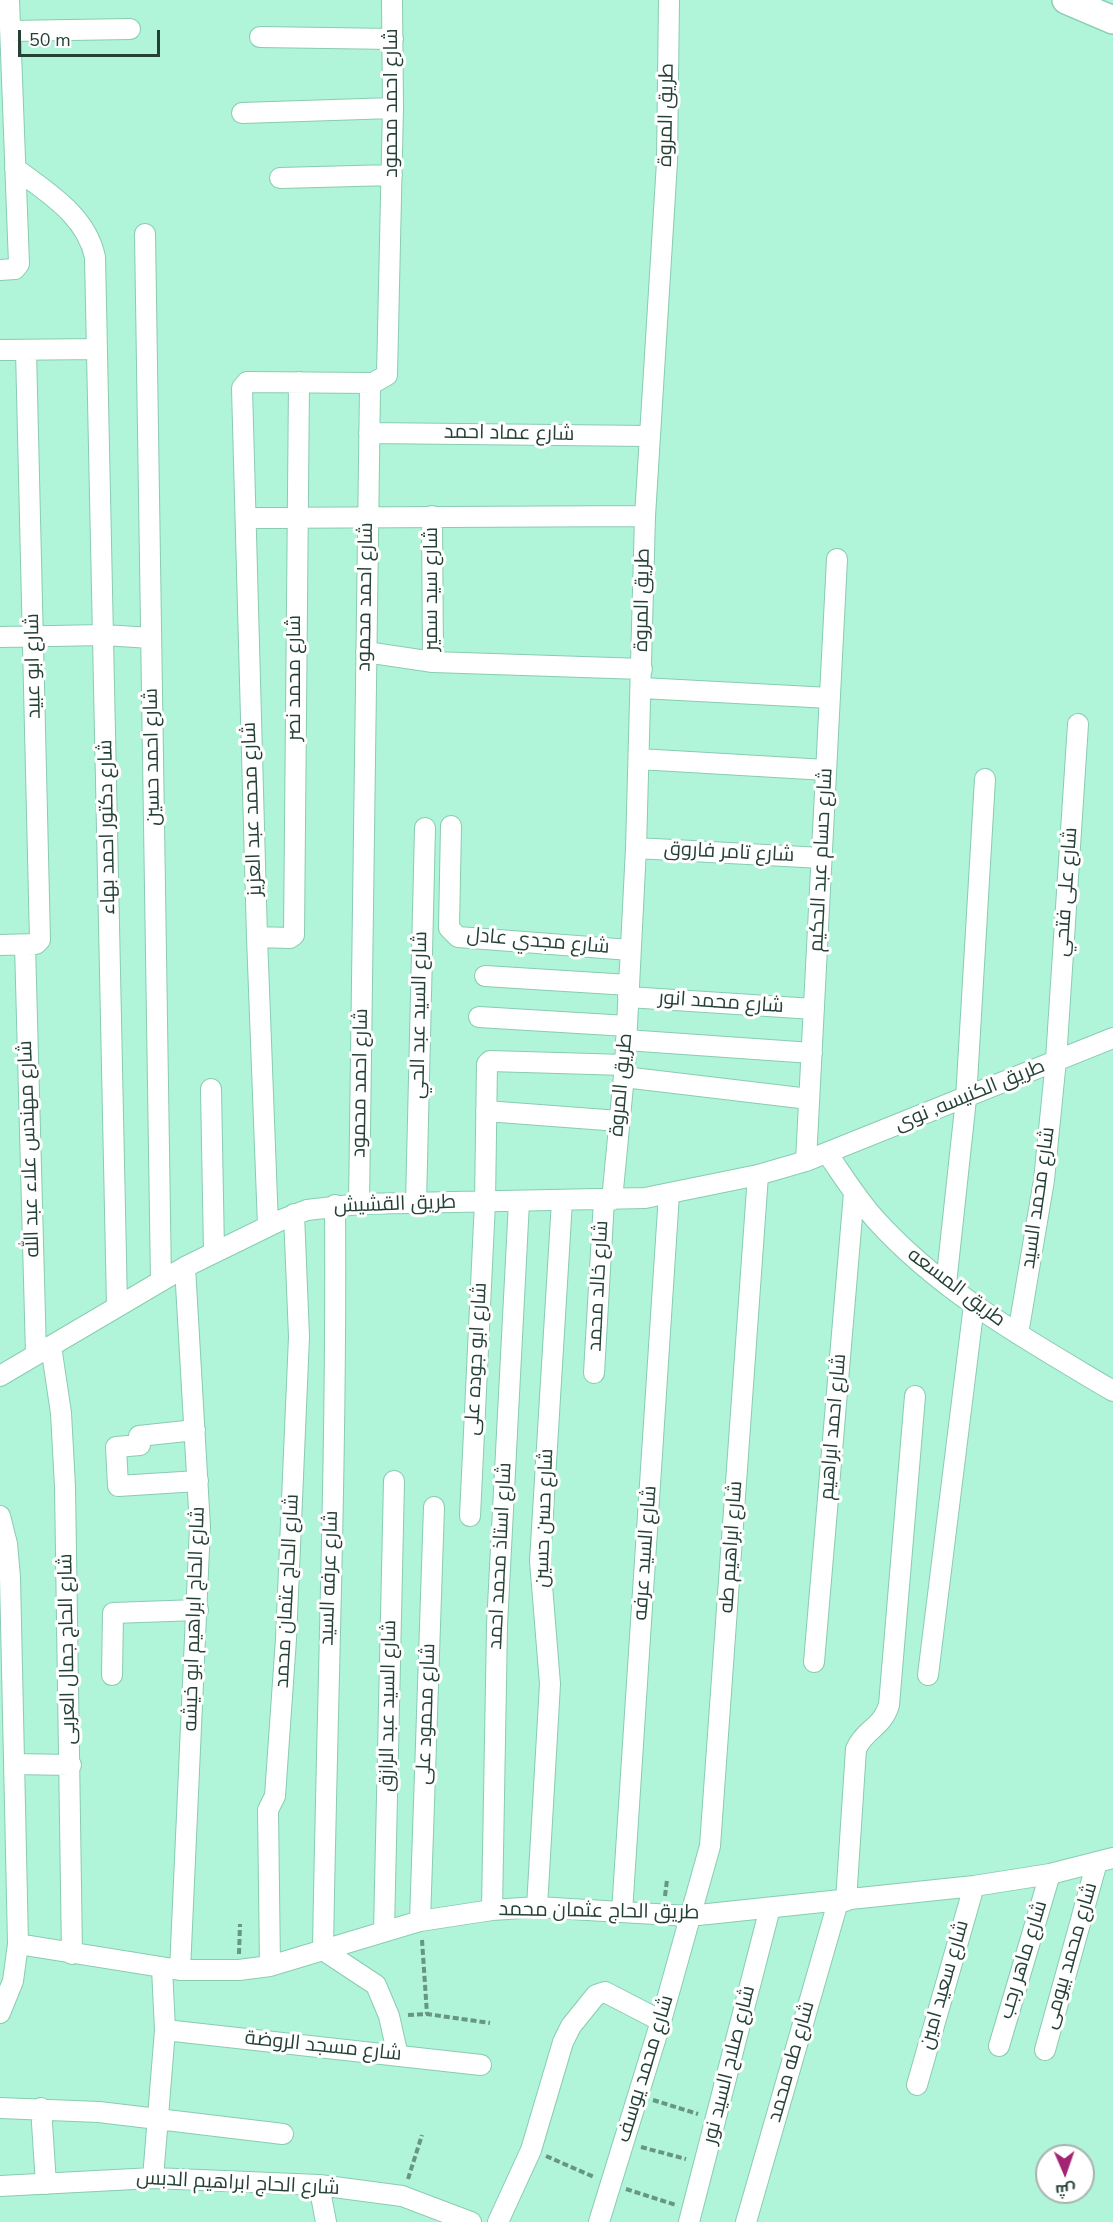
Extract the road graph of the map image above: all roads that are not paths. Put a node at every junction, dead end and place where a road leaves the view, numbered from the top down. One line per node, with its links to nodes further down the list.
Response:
1 (0, 0): 2 (street)
2 (9, 0): 8 (street)
3 (392, 0): 10 (street, شارع احمد محمود)
4 (669, 0): 27 (street, طريق المروة)
5 (1081, 3): 6 (street)
6 (1113, 20)
7 (130, 29): 8 (street)
8 (6, 36): 11 (street)
9 (260, 37): 10 (street)
10 (393, 39): 13 (street, شارع احمد محمود)
11 (5, 70): 12 (street)
12 (6, 104): 15 (street)
13 (393, 108): 14 (street); 16 (street, شارع احمد محمود)
14 (242, 113)
15 (7, 132): 17 (street)
16 (392, 175): 18 (street); 25 (street, شارع احمد محمود)
17 (10, 178): 20 (street); 21 (street, شارع دكتور احمد بهاء)
18 (279, 178)
19 (145, 234): 37 (street, شارع احمد حسين)
20 (6, 270)
21 (97, 349): 23 (street); 34 (street, شارع دكتور احمد بهاء)
22 (0, 350): 23 (street)
23 (26, 350): 35 (street, شارع ابو عبيد)
24 (299, 382): 25 (street); 30 (street, شارع محمد نصر); 32 (street, شارع محمد عبد العزيز)
25 (373, 383): 26 (street, شارع احمد محمود)
26 (369, 433): 27 (street, شارع عماد احمد); 31 (street, شارع احمد محمود)
27 (649, 436): 29 (street, طريق المروة)
28 (432, 516): 29 (street); 31 (street); 39 (street, شارع سيد سمير)
29 (645, 516): 40 (street, طريق المروة)
30 (297, 517): 31 (street); 32 (street); 50 (street, شارع محمد نصر)
31 (367, 517): 38 (street, شارع احمد محمود)
32 (246, 518): 50 (street, شارع محمد عبد العزيز)
33 (837, 558): 41 (street, شارع حسام عبد الحكيم)
34 (104, 635): 35 (street); 37 (street); 86 (street, شارع دكتور احمد بهاء)
35 (33, 636): 36 (street); 52 (street, شارع ابو عبيد)
36 (0, 637)
37 (151, 638): 84 (street, شارع احمد حسين)
38 (366, 652): 39 (street); 78 (street, شارع احمد محمود)
39 (433, 662): 40 (street)
40 (642, 679): 41 (street); 43 (street, طريق المروة)
41 (830, 698): 44 (street, شارع حسام عبد الحكيم)
42 (1078, 724): 61 (street, شارع على فتحي)
43 (639, 759): 44 (street); 48 (street, طريق المروة)
44 (826, 770): 49 (street, شارع حسام عبد الحكيم)
45 (985, 779): 65 (street)
46 (451, 826): 53 (street, شارع مجدي عادل)
47 (425, 828): 77 (street, شارع السيد عبد الحي)
48 (636, 848): 49 (street, شارع تامر فاروق); 53 (street, طريق المروة)
49 (822, 858): 56 (street, شارع حسام عبد الحكيم)
50 (257, 937): 81 (street, شارع محمد عبد العزيز)
51 (0, 945): 52 (street)
52 (25, 945): 89 (street, شارع مهندس علاء عبد الله)
53 (630, 950): 55 (street, طريق المروة)
54 (485, 976): 55 (street, شارع محمد انور)
55 (629, 991): 56 (street, شارع محمد انور); 58 (street, طريق المروة)
56 (814, 1009): 60 (street, شارع حسام عبد الحكيم)
57 (479, 1017): 58 (street)
58 (627, 1033): 60 (street); 62 (street, طريق المروة)
59 (1113, 1038): 61 (street, طريق الكنيسه, نوى)
60 (812, 1053): 64 (street, شارع حسام عبد الحكيم)
61 (1056, 1060): 65 (street, طريق الكنيسه, نوى); 88 (street, شارع محمد السيد)
62 (624, 1071): 64 (street); 66 (street, شارع ابو جوده على); 67 (street, طريق المروة)
63 (211, 1089): 82 (street)
64 (809, 1099): 69 (street, شارع حسام عبد الحكيم)
65 (966, 1099): 68 (street, طريق الكنيسه, نوى); 85 (street)
66 (486, 1111): 67 (street); 75 (street, شارع ابو جوده على)
67 (619, 1121): 73 (street, طريق المروة)
68 (827, 1153): 69 (street, طريق القشيش); 71 (street, طريق المسعه)
69 (806, 1161): 70 (street, طريق القشيش)
70 (759, 1175): 72 (street, طريق القشيش); 115 (street, شارع ابراهيم طه)
71 (854, 1193): 85 (street, طريق المسعه); 102 (street, شارع احمد ابراهيم)
72 (669, 1194): 73 (street, طريق القشيش); 114 (street, شارع السيد عرفه)
73 (608, 1200): 74 (street, طريق القشيش); 90 (street, شارع خالد محمد)
74 (562, 1201): 76 (street, طريق القشيش); 111 (street, شارع حسن حسين)
75 (485, 1202): 76 (street, طريق القشيش); 77 (street, طريق القشيش); 99 (street, شارع ابو جوده على)
76 (519, 1202): 113 (street, شارع استاذ محمد احمد)
77 (416, 1203): 78 (street, طريق القشيش)
78 (359, 1204): 79 (street, طريق القشيش)
79 (335, 1205): 80 (street, طريق القشيش); 119 (street, شارع عرفه السيد)
80 (294, 1214): 81 (street, طريق القشيش); 121 (street, شارع الحاج عتمان محمد)
81 (268, 1226): 82 (street, طريق القشيش)
82 (214, 1252): 83 (street, طريق القشيش)
83 (185, 1267): 84 (street, طريق القشيش); 94 (street, شارع الحاج ابراهيم ابو خيشه)
84 (161, 1281): 86 (street, طريق القشيش)
85 (946, 1284): 87 (street, طريق المسعه)
86 (117, 1305): 89 (street, طريق القشيش)
87 (974, 1305): 88 (street, طريق المسعه); 104 (street)
88 (1018, 1334): 92 (street, طريق المسعه)
89 (44, 1350): 91 (street, طريق القشيش); 106 (street, شارع الحاج جمال العربى)
90 (594, 1373)
91 (0, 1376)
92 (1113, 1391)
93 (915, 1396): 110 (street, شارع طه محمد)
94 (195, 1430): 95 (street, شارع الحاج ابراهيم ابو خيشه); 95 (street)
95 (198, 1481): 100 (street, شارع الحاج ابراهيم ابو خيشه)
96 (394, 1481): 117 (street, شارع السيد عبد الرازق)
97 (434, 1506): 116 (street, شارع محمود على)
98 (0, 1516): 101 (street)
99 (470, 1516)
100 (198, 1610): 103 (street); 122 (street, شارع الحاج ابراهيم ابو خيشه)
101 (5, 1639): 105 (street)
102 (814, 1662)
103 (112, 1675)
104 (928, 1675)
105 (14, 1764): 106 (street); 118 (street)
106 (71, 1765): 120 (street, شارع الحاج جمال العربى)
107 (1105, 1860): 108 (street, طريق الحاج عثمان محمد); 127 (street, شارع محمد بيومى)
108 (1050, 1874): 109 (street, طريق الحاج عثمان محمد); 126 (street, شارع ماهر رجب)
109 (974, 1886): 110 (street, طريق الحاج عثمان محمد); 130 (street, شارع سعيد امين)
110 (842, 1902): 112 (street, طريق الحاج عثمان محمد); 144 (street, شارع طه محمد)
111 (537, 1907): 113 (street, طريق الحاج عثمان محمد); 114 (street, طريق الحاج عثمان محمد)
112 (770, 1908): 115 (street, طريق الحاج عثمان محمد); 139 (street, شارع صلاح السيد نور)
113 (492, 1910): 116 (street, طريق الحاج عثمان محمد)
114 (622, 1912): 115 (street, طريق الحاج عثمان محمد)
115 (689, 1916): 124 (street, شارع محمد يوسف)
116 (420, 1921): 117 (street, طريق الحاج عثمان محمد)
117 (384, 1931): 119 (street, طريق الحاج عثمان محمد)
118 (18, 1944): 120 (street, طريق الحاج عثمان محمد); 123 (street)
119 (323, 1950): 121 (street, طريق الحاج عثمان محمد); 128 (street)
120 (72, 1954): 122 (street, طريق الحاج عثمان محمد)
121 (270, 1966): 122 (street, طريق الحاج عثمان محمد)
122 (171, 1969): 125 (street, شارع الحاج ابراهيم ابو خيشه)
123 (0, 2013)
124 (661, 2020): 142 (street); 143 (street, شارع محمد يوسف)
125 (165, 2030): 128 (street, شارع مسجد الروضة); 133 (street, شارع الحاج ابراهيم ابو خيشه)
126 (999, 2046)
127 (1045, 2050)
128 (398, 2056): 129 (street, شارع مسجد الروضة)
129 (482, 2065)
130 (917, 2085)
131 (0, 2108): 132 (street)
132 (41, 2108): 133 (street); 136 (street)
133 (156, 2121): 134 (street); 135 (street, شارع الحاج ابراهيم ابو خيشه)
134 (283, 2134)
135 (153, 2178): 136 (street, شارع الحاج ابراهيم الدبس); 137 (street, شارع الحاج ابراهيم الدبس)
136 (46, 2184): 138 (street, شارع الحاج ابراهيم الدبس)
137 (319, 2185): 140 (street); 141 (street, شارع الحاج ابراهيم الدبس)
138 (0, 2186)
139 (691, 2216)
140 (326, 2222)
141 (471, 2222)
142 (498, 2222)
143 (599, 2222)
144 (746, 2222)

